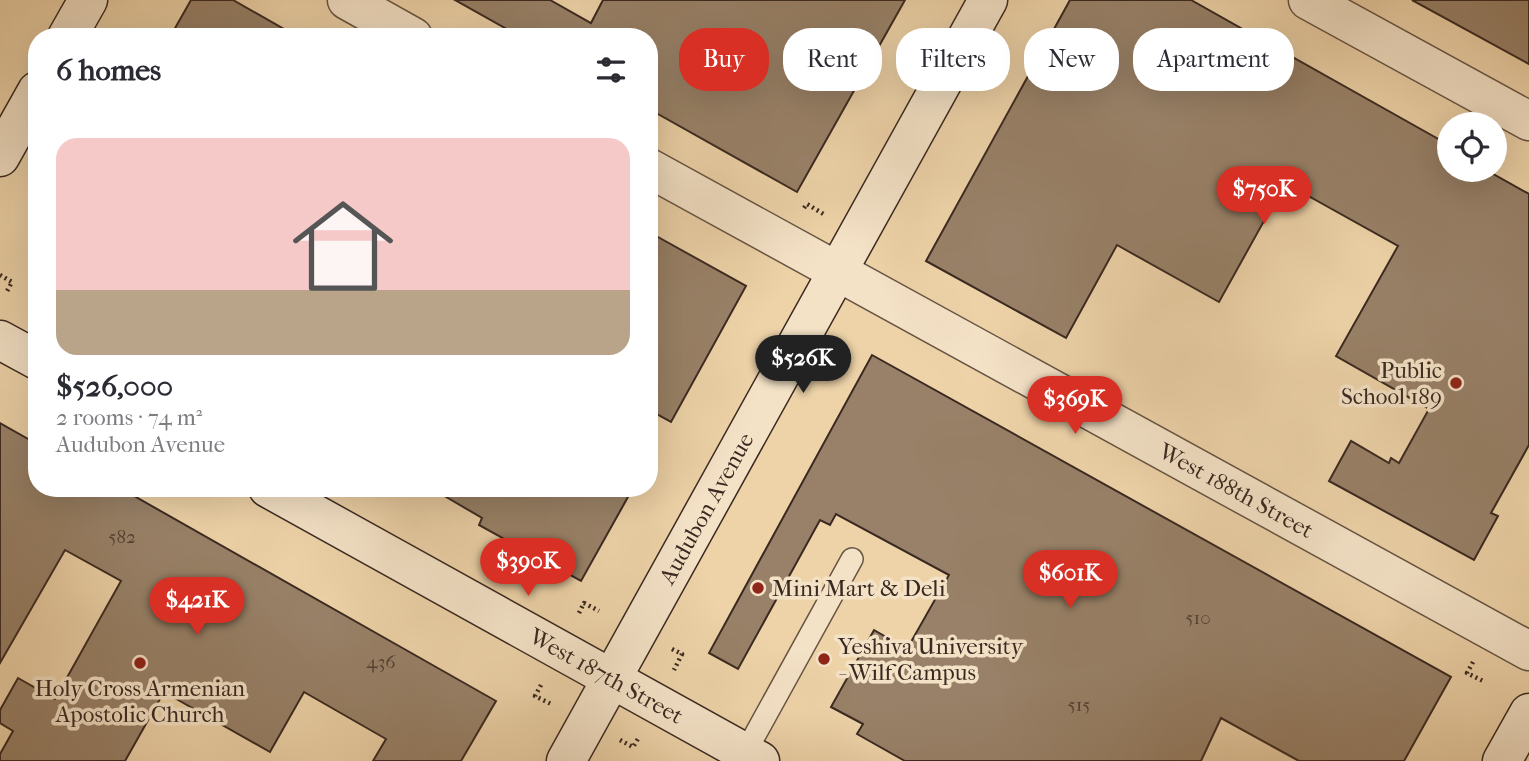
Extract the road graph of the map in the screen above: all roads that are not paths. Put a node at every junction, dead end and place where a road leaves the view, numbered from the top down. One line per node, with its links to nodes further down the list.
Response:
1 (88, 0): 5 (street)
2 (347, 0): 6 (street)
3 (988, 0): 11 (street, Audubon Avenue)
4 (1308, 0): 8 (street)
5 (72, 28)
6 (397, 28)
7 (28, 107): 9 (street)
8 (1529, 121)
9 (0, 157)
10 (658, 173): 11 (street, West 188th Street)
11 (837, 272): 16 (street, West 188th Street); 17 (street, Audubon Avenue)
12 (0, 340): 13 (street)
13 (28, 355)
14 (284, 497): 17 (street, West 187th Street)
15 (852, 559): 19 (lane)
16 (1529, 651)
17 (612, 678): 19 (street, West 187th Street); 20 (street, Audubon Avenue)
18 (1529, 712): 21 (street)
19 (752, 757)
20 (566, 761)
21 (1502, 761)

